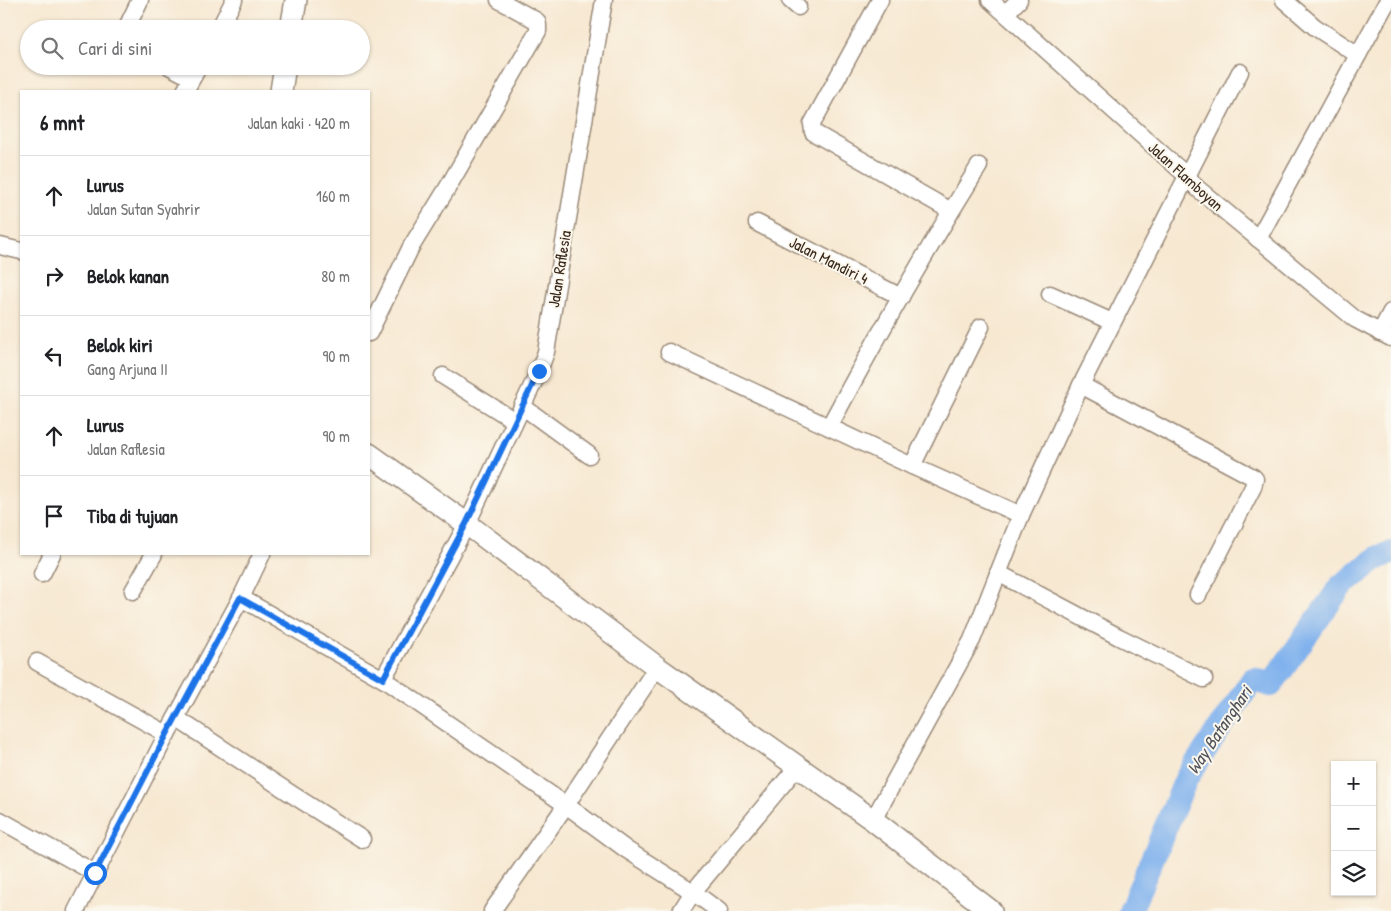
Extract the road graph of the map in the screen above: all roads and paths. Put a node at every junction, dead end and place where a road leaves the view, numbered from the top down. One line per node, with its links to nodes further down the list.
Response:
1 (140, 0): 12 (street)
2 (234, 0): 13 (street)
3 (296, 0): 14 (main road)
4 (499, 0): 31 (street)
5 (604, 0): 36 (street, Jalan Raflesia)
6 (880, 0): 21 (street)
7 (990, 0): 11 (street, Jalan Flamboyan)
8 (1018, 0): 11 (street)
9 (1284, 0): 15 (street)
10 (1388, 0): 15 (street)
11 (1006, 13): 20 (street, Jalan Flamboyan)
12 (130, 20)
13 (223, 20)
14 (293, 20)
15 (1358, 55): 23 (street)
16 (1240, 72): 20 (street)
17 (284, 75): 18 (main road)
18 (281, 90)
19 (979, 166): 21 (street)
20 (1187, 176): 23 (street, Jalan Flamboyan); 29 (street)
21 (951, 211): 27 (street)
22 (757, 223): 27 (street, Jalan Mandiri 4)
23 (1258, 239): 32 (street, Jalan Flamboyan)
24 (0, 246): 25 (street)
25 (20, 251)
26 (1050, 294): 29 (street)
27 (901, 297): 37 (street)
28 (1391, 312): 32 (street)
29 (1112, 322): 35 (street)
30 (981, 327): 40 (street)
31 (370, 331)
32 (1386, 335)
33 (670, 352): 37 (street)
34 (443, 376): 36 (street)
35 (1081, 384): 41 (street); 49 (street)
36 (518, 414): 39 (street); 42 (street, Jalan Raflesia)
37 (829, 427): 40 (street)
38 (370, 455): 42 (main road)
39 (589, 455)
40 (912, 466): 41 (street)
41 (1021, 515): 46 (street)
42 (466, 524): 52 (main road); 53 (street, Jalan Raflesia)
43 (52, 555): 47 (street)
44 (153, 555): 48 (street)
45 (262, 555): 50 (street)
46 (998, 573): 54 (street); 60 (street)
47 (42, 574)
48 (133, 591)
49 (1198, 595)
50 (240, 598): 53 (street); 55 (street)
51 (37, 662): 56 (street)
52 (657, 667): 57 (main road); 58 (street)
53 (383, 679): 58 (street)
54 (1204, 679)
55 (176, 718): 56 (street); 61 (street)
56 (167, 734): 62 (street)
57 (798, 766): 60 (main road); 63 (street)
58 (566, 805): 63 (street); 65 (street)
59 (0, 820): 62 (street)
60 (873, 820): 68 (main road)
61 (362, 839)
62 (95, 873): 64 (street)
63 (693, 892): 66 (street); 67 (street)
64 (76, 911)
65 (492, 911)
66 (681, 911)
67 (719, 911)
68 (991, 911)

